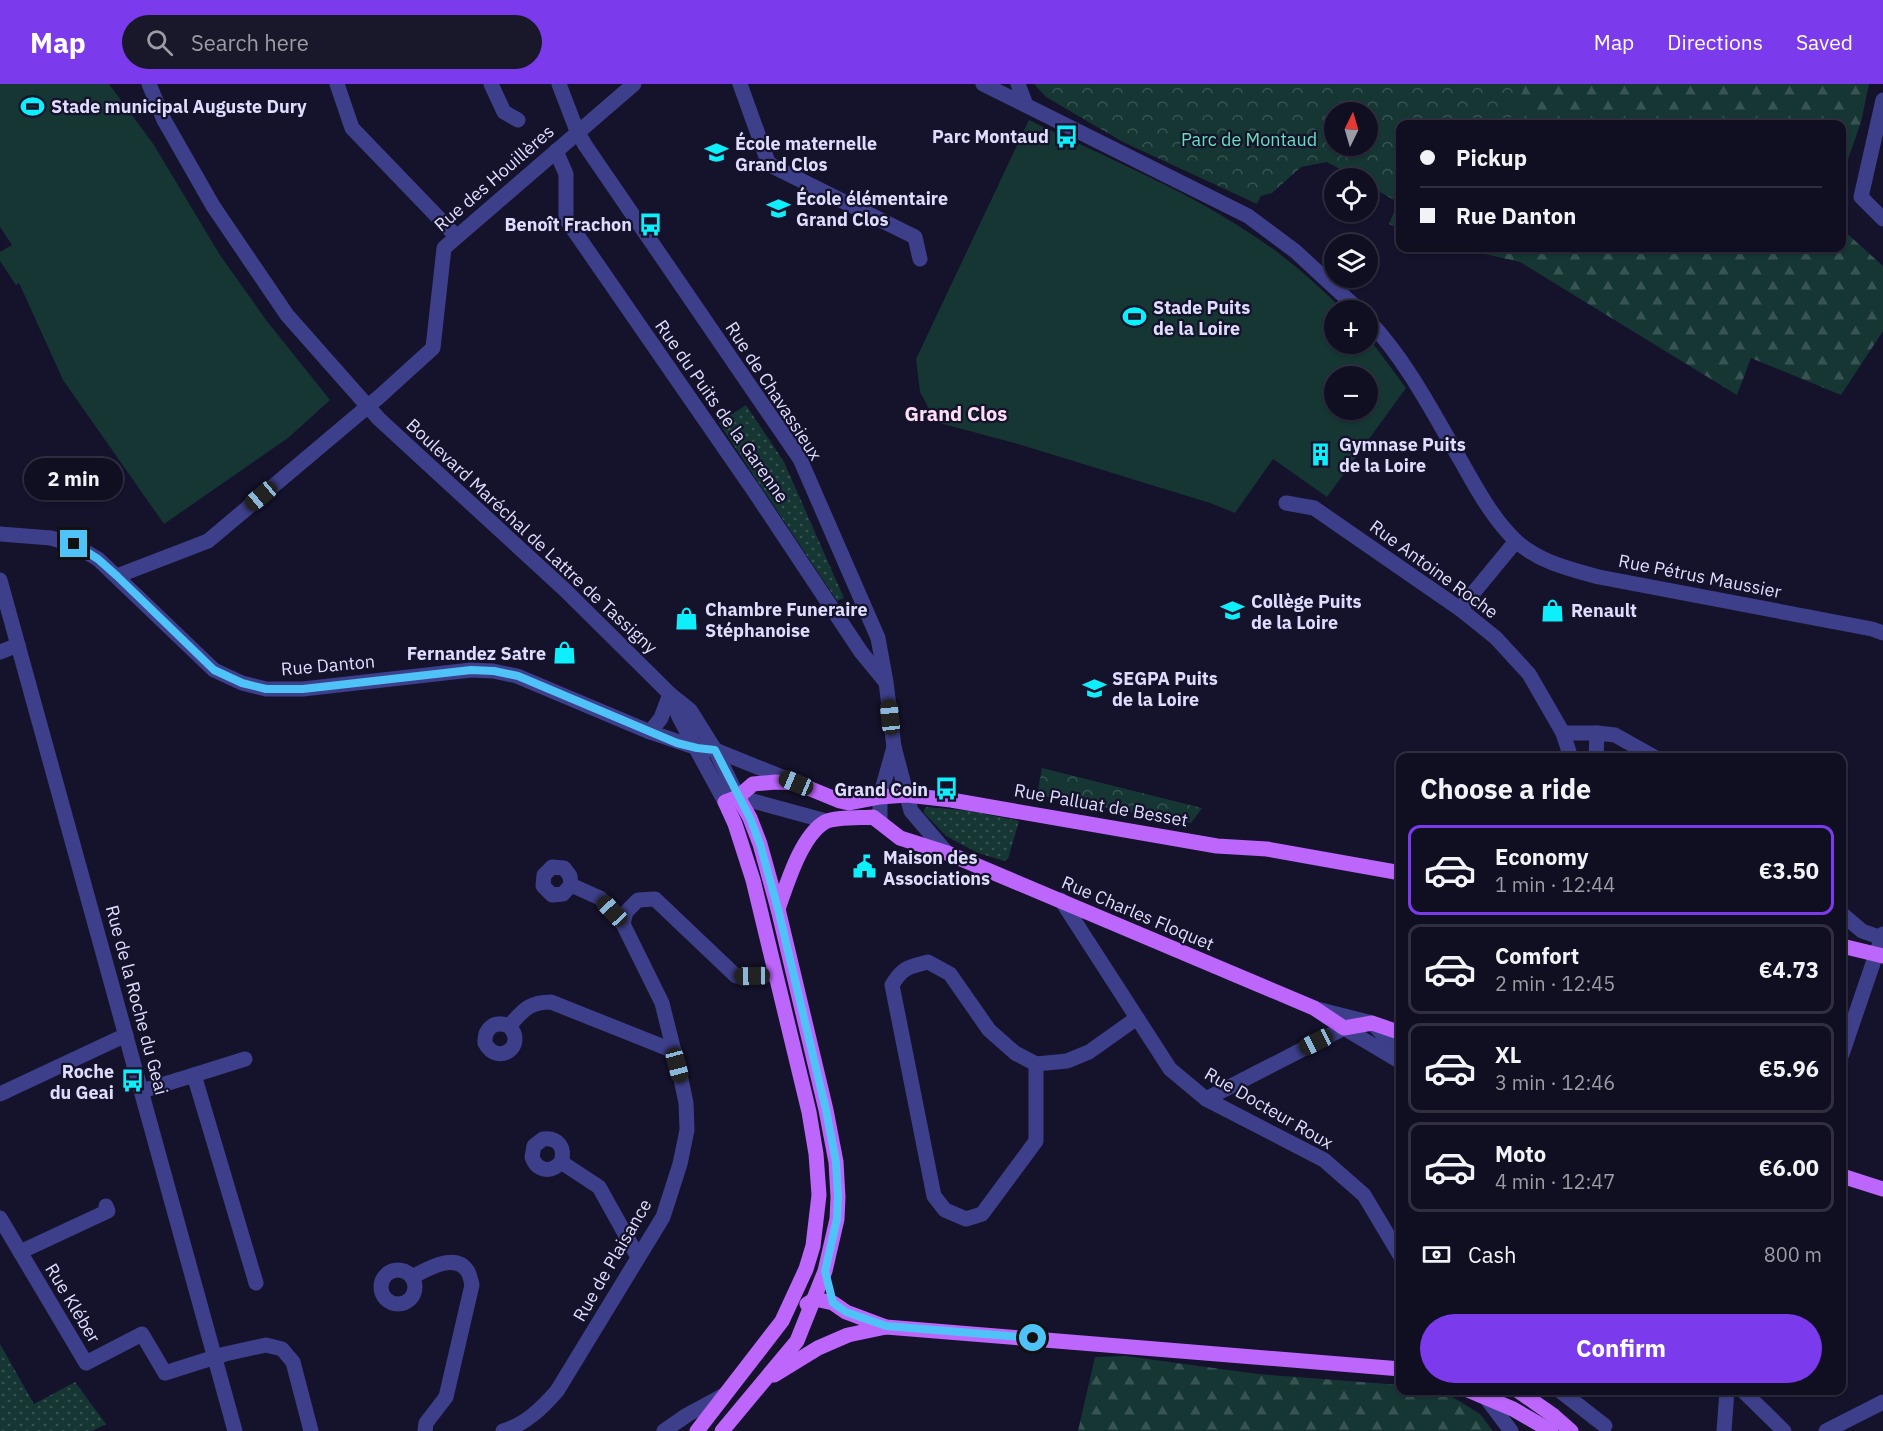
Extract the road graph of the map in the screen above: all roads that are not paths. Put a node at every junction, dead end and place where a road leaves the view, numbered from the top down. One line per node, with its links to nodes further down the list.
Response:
1 (149, 84): 19 (street, Boulevard Maréchal de Lattre de Tassigny)
2 (336, 84): 15 (street)
3 (492, 84): 11 (street)
4 (559, 84): 12 (street, Rue de Chavassieux)
5 (634, 84): 12 (street, Rue des Houillères)
6 (740, 84): 16 (street)
7 (983, 84): 10 (street)
8 (1018, 84): 10 (street)
9 (1883, 100): 14 (street)
10 (1026, 105): 17 (street)
11 (518, 120)
12 (577, 132): 13 (street, Rue des Houillères); 29 (street, Rue de Chavassieux)
13 (556, 151): 15 (street, Rue des Houillères); 29 (street, Rue du Puits de la Garenne)
14 (1883, 219)
15 (456, 236): 19 (street, Rue des Houillères)
16 (920, 259)
17 (1348, 300)
18 (1378, 332): 22 (street, Rue Pétrus Maussier)
19 (368, 407): 23 (street, Rue des Houillères); 30 (street, Boulevard Maréchal de Lattre de Tassigny)
20 (1286, 503): 25 (street, Rue Antoine Roche)
21 (0, 534): 23 (street, Rue Danton)
22 (1516, 541): 25 (street); 26 (street, Rue Pétrus Maussier)
23 (117, 576): 31 (street, Rue Danton)
24 (0, 580): 27 (street, Rue de la Roche du Geai)
25 (1460, 609): 32 (street, Rue Antoine Roche)
26 (1883, 633)
27 (18, 645): 28 (street); 63 (street, Rue de la Roche du Geai)
28 (0, 652)
29 (886, 682): 34 (street, Rue de Chavassieux)
30 (670, 694): 31 (street); 35 (street, Boulevard Maréchal de Lattre de Tassigny); 36 (street, Boulevard Maréchal de Lattre de Tassigny)
31 (650, 732): 35 (street, Rue Danton)
32 (1563, 733): 33 (street); 37 (street, Rue Antoine Roche)
33 (1597, 733): 38 (street); 39 (street)
34 (894, 747): 41 (street, Rue de Chavassieux); 42 (street, Rue de Chavassieux)
35 (697, 748): 36 (street, Rue Danton); 43 (street, Boulevard Maréchal de Lattre de Tassigny)
36 (715, 750): 40 (street, Rue Danton); 43 (street, Boulevard Maréchal de Lattre de Tassigny)
37 (1569, 753)
38 (1596, 753)
39 (1647, 753)
40 (796, 783): 42 (main road, Rue Palluat de Besset); 43 (main road)
41 (907, 795): 42 (main road, Rue Palluat de Besset); 46 (street, Rue Charles Floquet); 47 (main road, Rue Palluat de Besset)
42 (879, 797): 45 (street, Rue de Chavassieux)
43 (732, 799): 44 (street); 50 (main road, Boulevard Maréchal de Lattre de Tassigny); 56 (main road, Boulevard Maréchal de Lattre de Tassigny)
44 (826, 821): 45 (main road); 50 (main road)
45 (880, 821): 46 (main road, Rue Charles Floquet)
46 (947, 853): 49 (main road, Rue Charles Floquet)
47 (1396, 872)
48 (571, 885): 52 (street, Rue de Plaisance)
49 (1060, 900): 57 (main road, Rue Charles Floquet); 58 (street, Rue Docteur Roux)
50 (778, 909): 82 (main road, Boulevard Maréchal de Lattre de Tassigny)
51 (1846, 917): 53 (street)
52 (623, 924): 56 (street); 66 (street, Rue de Plaisance)
53 (1882, 936): 55 (street)
54 (1846, 947): 55 (main road)
55 (1879, 955): 64 (street)
56 (775, 974): 87 (main road, Boulevard Maréchal de Lattre de Tassigny)
57 (1314, 1008): 59 (street, Rue Charles Floquet); 61 (main road, Rue Charles Floquet)
58 (1137, 1018): 69 (street); 73 (street, Rue Docteur Roux)
59 (1372, 1023): 61 (main road); 62 (main road); 65 (street)
60 (509, 1026): 66 (street)
61 (1344, 1028): 68 (street); 73 (street)
62 (1396, 1031)
63 (126, 1035): 71 (street, Rue de la Roche du Geai); 72 (street)
64 (1846, 1043)
65 (1396, 1049)
66 (674, 1051): 81 (street, Rue de Plaisance)
67 (245, 1059): 70 (street)
68 (1396, 1059)
69 (1036, 1064): 69 (street)
70 (194, 1075): 71 (street); 84 (street)
71 (142, 1091): 89 (street, Rue de la Roche du Geai)
72 (0, 1094)
73 (1206, 1099): 79 (street, Rue Docteur Roux)
74 (561, 1162): 81 (street)
75 (1846, 1177): 76 (main road)
76 (1883, 1189)
77 (106, 1206): 80 (street)
78 (0, 1218): 80 (street, Rue Kléber)
79 (1396, 1249)
80 (20, 1252): 89 (street, Rue Kléber)
81 (638, 1257): 106 (street, Rue de Plaisance)
82 (825, 1271): 85 (main road, Boulevard Maréchal de Lattre de Tassigny); 86 (main road)
83 (412, 1277): 105 (street)
84 (256, 1283)
85 (815, 1299): 86 (main road); 87 (main road); 91 (main road, Boulevard Maréchal de Lattre de Tassigny)
86 (833, 1303): 88 (main road)
87 (782, 1321): 92 (main road)
88 (886, 1326): 90 (main road); 91 (main road)
89 (214, 1358): 103 (street, Rue de la Roche du Geai); 104 (street)
90 (1396, 1369)
91 (761, 1383): 108 (main road, Boulevard Maréchal de Lattre de Tassigny)
92 (724, 1395): 102 (street); 107 (main road)
93 (1484, 1395): 109 (street)
94 (1485, 1395): 110 (main road)
95 (1524, 1395): 100 (main road)
96 (1565, 1395): 101 (street)
97 (1727, 1395): 112 (street)
98 (1748, 1395): 113 (street)
99 (1883, 1402): 114 (street)
100 (1547, 1412): 110 (street); 111 (main road)
101 (1605, 1426)
102 (671, 1429)
103 (235, 1431)
104 (311, 1431)
105 (425, 1431)
106 (503, 1431)
107 (697, 1431)
108 (722, 1431)
109 (1511, 1431)
110 (1552, 1431)
111 (1571, 1431)
112 (1724, 1431)
113 (1784, 1431)
114 (1826, 1431)

